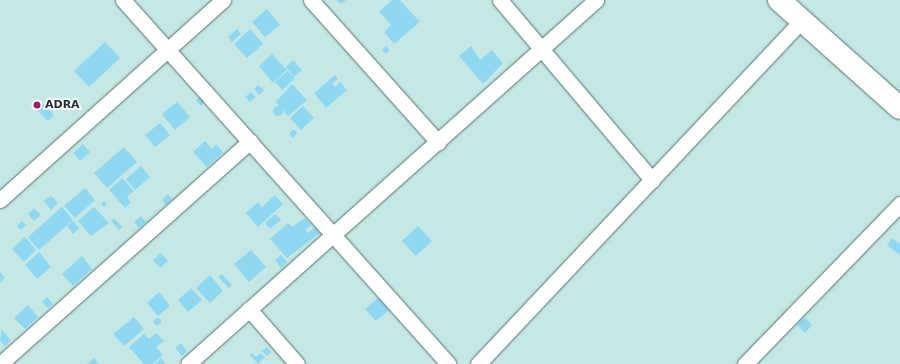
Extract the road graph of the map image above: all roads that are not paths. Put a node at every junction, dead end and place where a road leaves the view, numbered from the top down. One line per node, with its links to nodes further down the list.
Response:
1 (123, 0): 9 (street)
2 (223, 0): 9 (street)
3 (311, 0): 12 (street)
4 (500, 0): 8 (street)
5 (596, 0): 8 (street)
6 (779, 0): 7 (highway)
7 (801, 20): 10 (highway); 13 (street)
8 (543, 48): 12 (street); 13 (street)
9 (168, 49): 11 (street); 14 (street)
10 (900, 108)
11 (250, 141): 16 (street); 18 (street)
12 (438, 142): 16 (street)
13 (652, 180): 22 (street)
14 (0, 200)
15 (900, 204): 23 (street)
16 (334, 234): 17 (street); 21 (street)
17 (250, 309): 19 (street); 20 (street)
18 (0, 364)
19 (188, 364)
20 (297, 364)
21 (448, 364)
22 (478, 364)
23 (745, 364)

